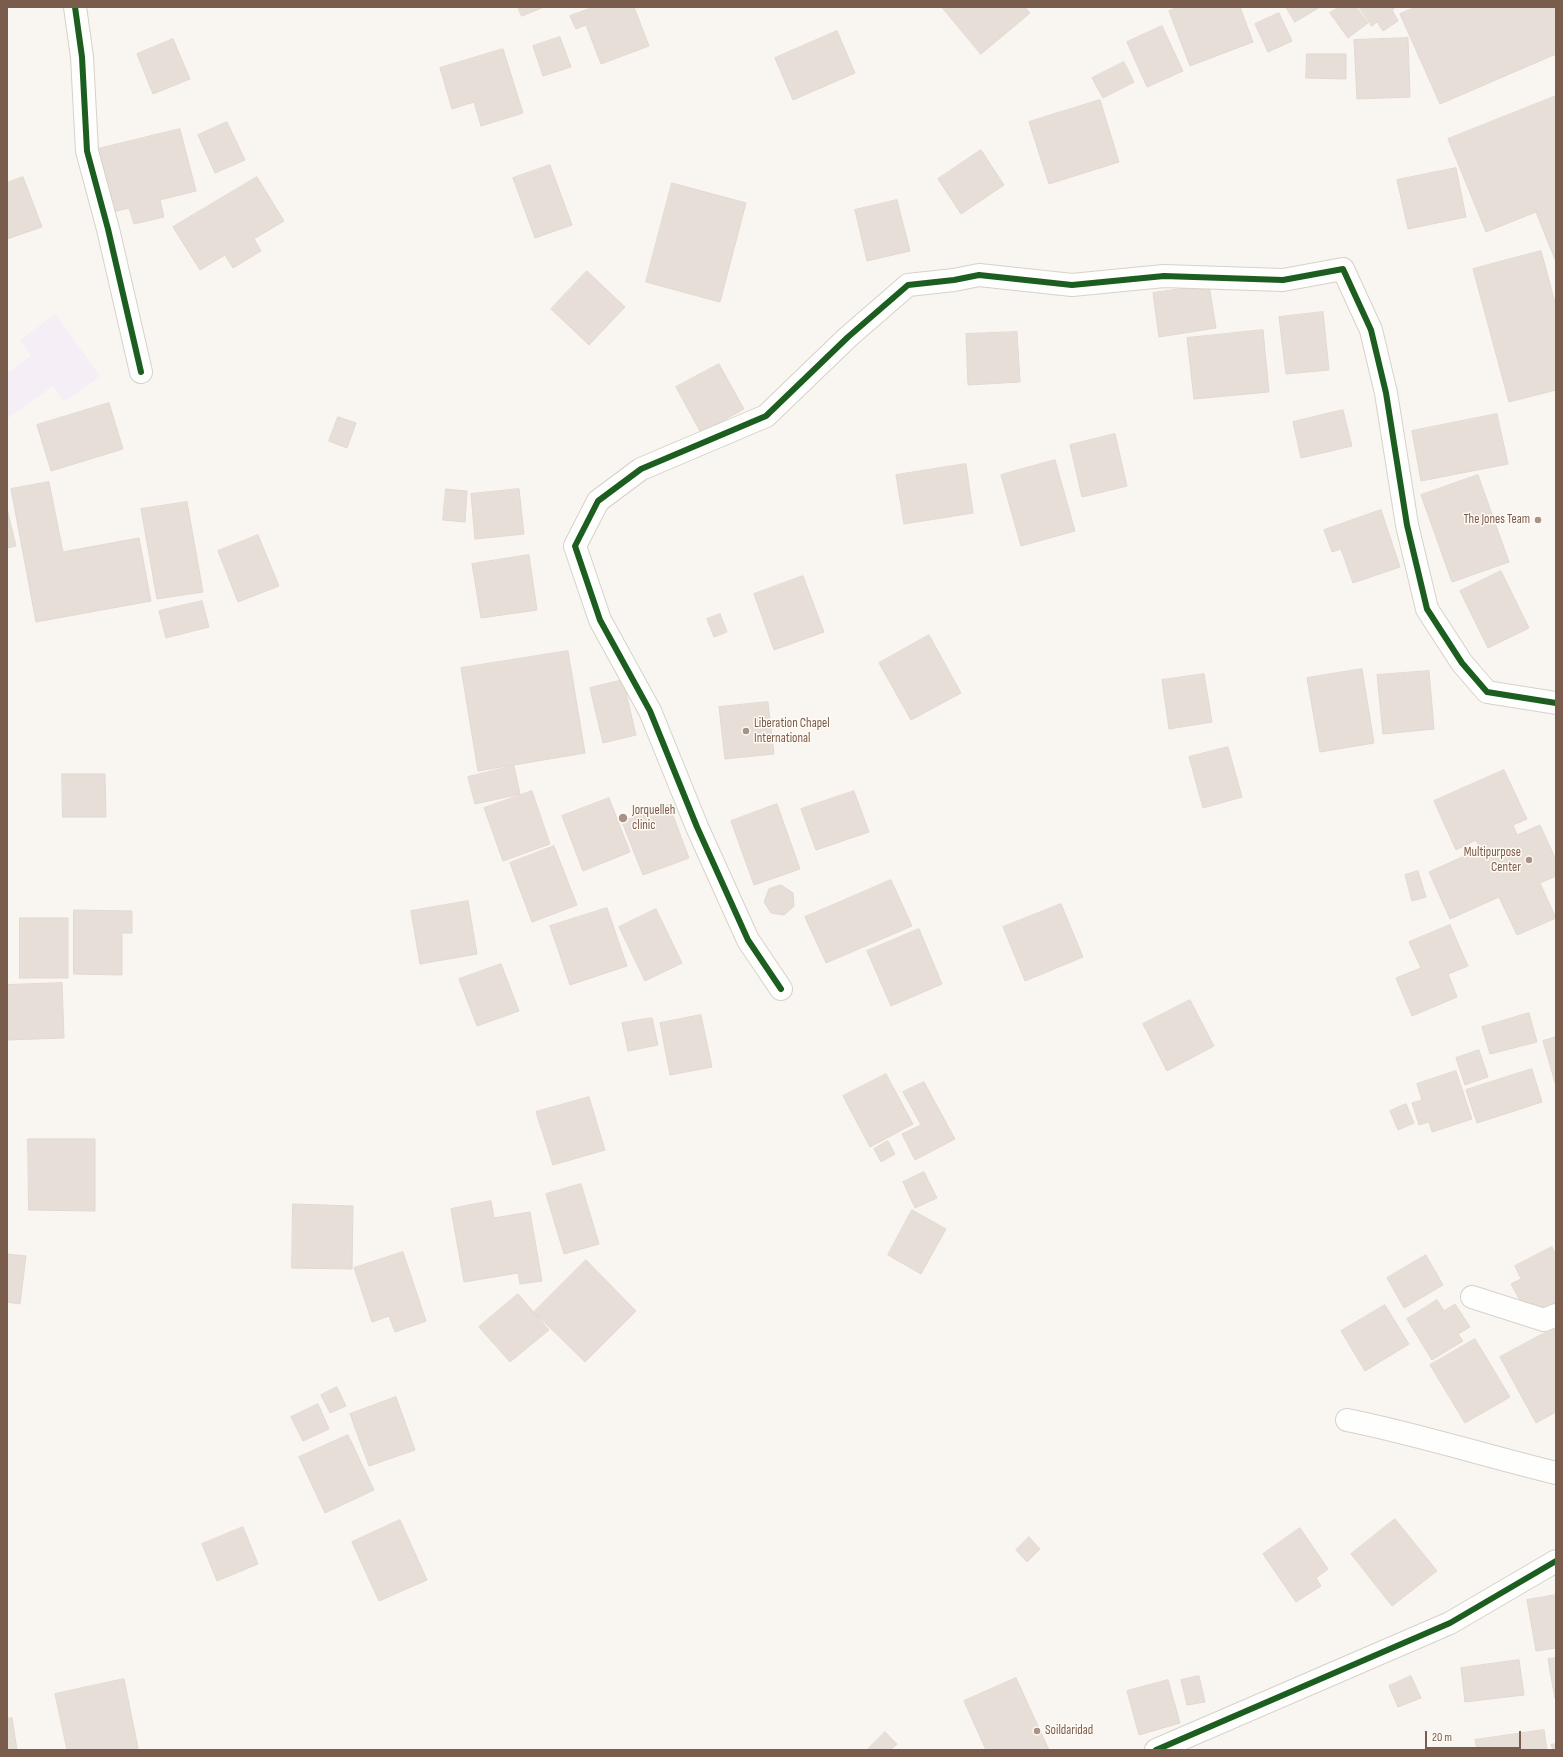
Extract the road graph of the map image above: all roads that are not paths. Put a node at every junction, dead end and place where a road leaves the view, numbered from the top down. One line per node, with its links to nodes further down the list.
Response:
1 (75, 7): 2 (street)
2 (141, 372)
3 (1556, 703): 4 (street)
4 (782, 989)
5 (1472, 1297): 6 (street)
6 (1556, 1315)
7 (1347, 1420): 8 (street)
8 (1556, 1473)
9 (1556, 1561): 10 (street)
10 (1156, 1750)

